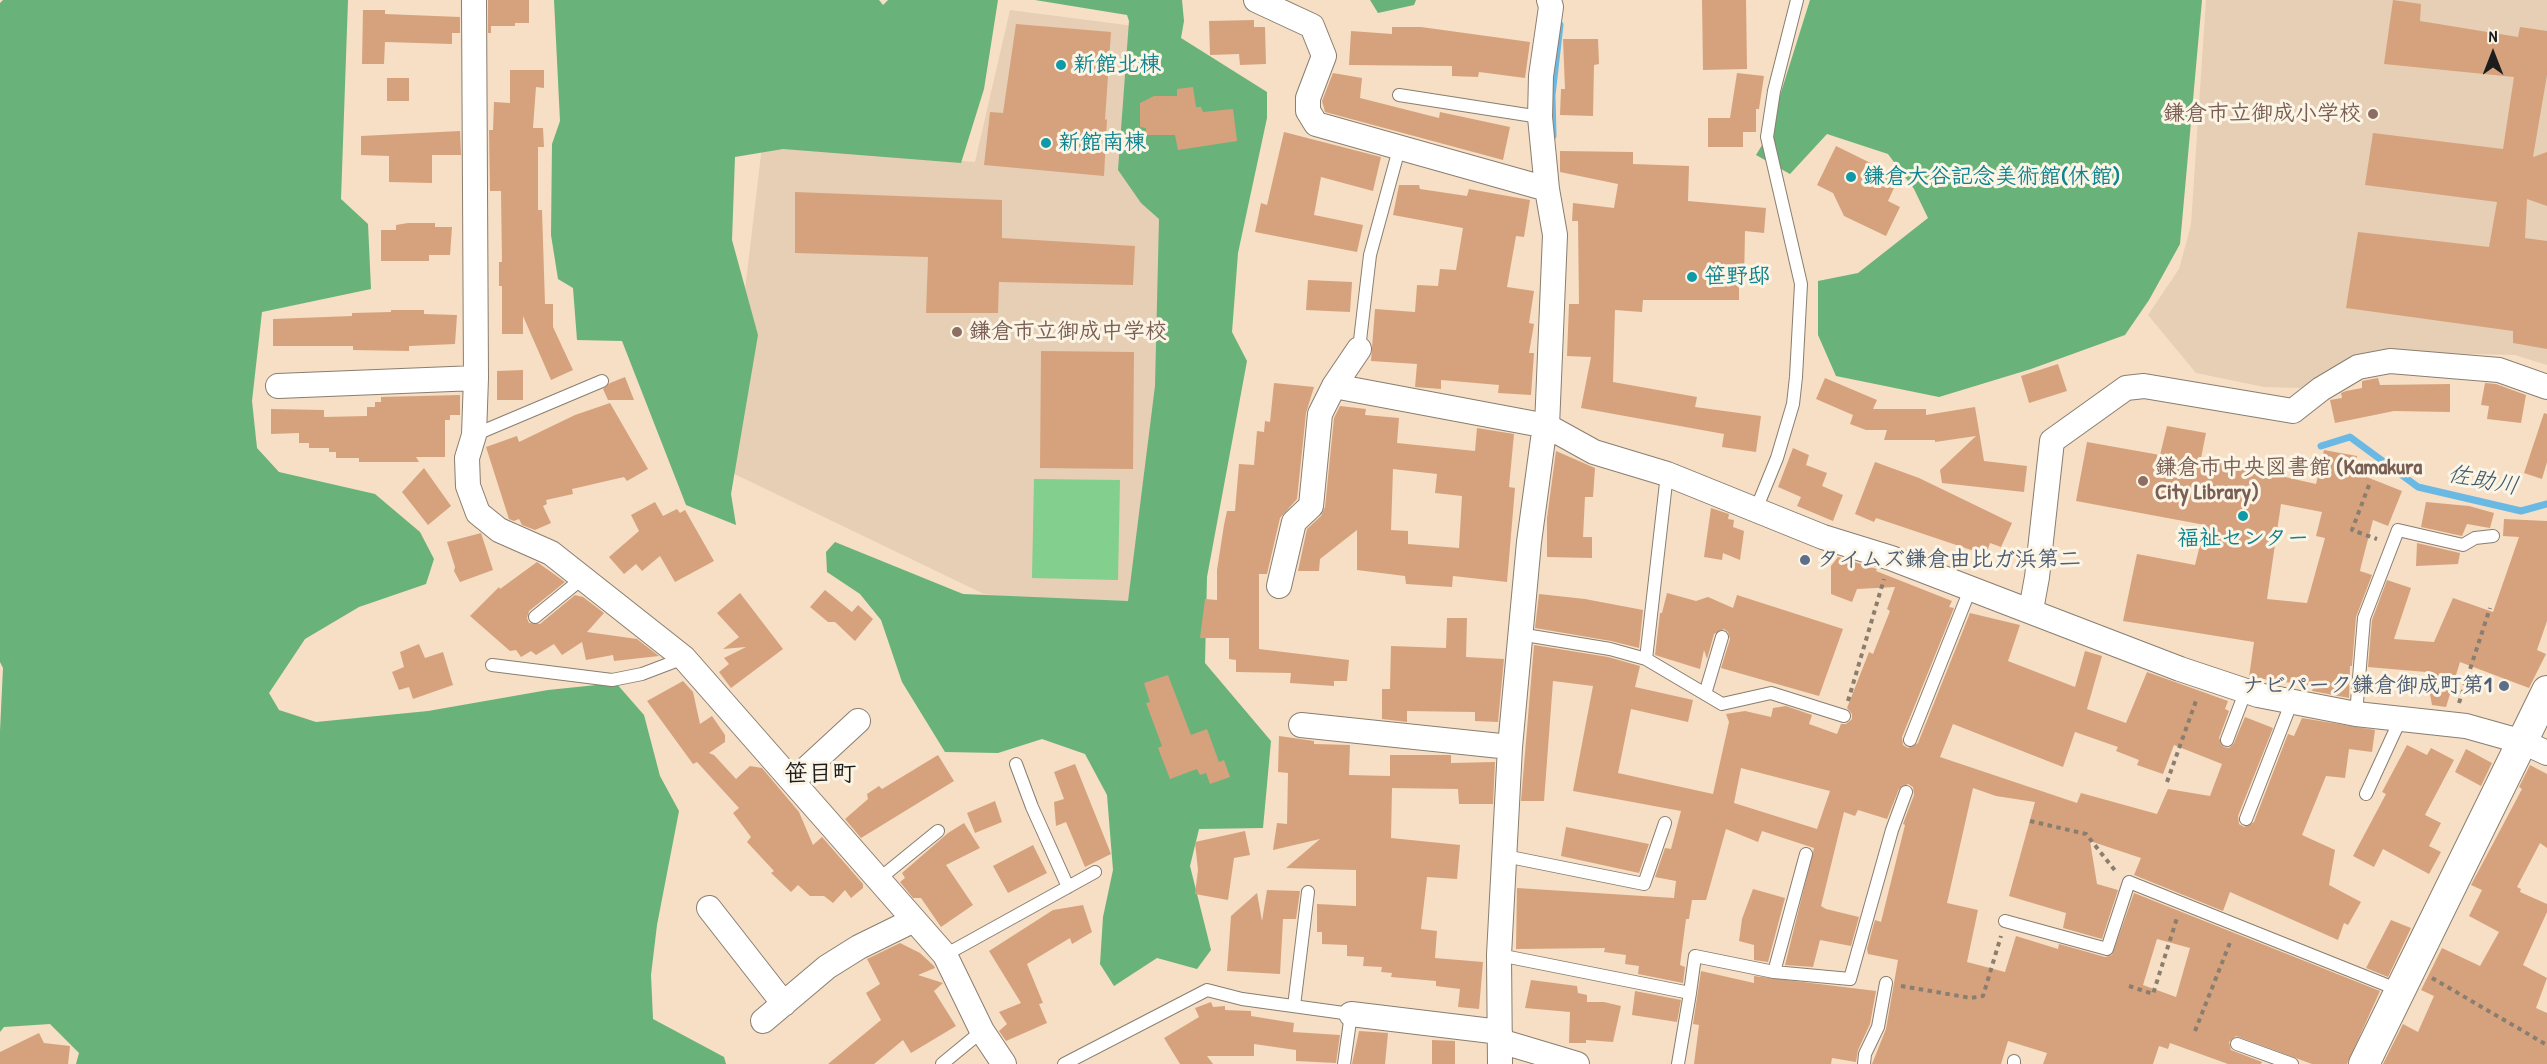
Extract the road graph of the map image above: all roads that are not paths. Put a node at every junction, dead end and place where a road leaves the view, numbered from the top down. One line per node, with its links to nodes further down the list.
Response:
1 (474, 0): 10 (street)
2 (1256, 0): 7 (street)
3 (1797, 0): 18 (lane)
4 (1553, 2): 6 (street)
5 (1399, 95): 6 (lane)
6 (1540, 117): 8 (street)
7 (1399, 149): 8 (street); 9 (lane)
8 (1547, 189): 15 (street)
9 (1359, 349): 13 (street)
10 (476, 378): 12 (street); 16 (street)
11 (602, 381): 16 (lane)
12 (278, 386)
13 (1334, 386): 15 (street); 21 (street)
14 (2547, 387): 23 (street)
15 (1547, 426): 17 (street); 25 (street)
16 (474, 435): 20 (street)
17 (1667, 474): 18 (street); 28 (lane)
18 (1755, 512): 22 (street)
19 (2493, 536): 34 (lane)
20 (584, 578): 24 (lane); 27 (street)
21 (1279, 586)
22 (1971, 587): 23 (street); 39 (lane)
23 (2031, 610): 30 (street)
24 (535, 617)
25 (1519, 634): 28 (lane); 41 (street)
26 (1722, 637): 32 (lane)
27 (684, 658): 29 (lane); 44 (street)
28 (1646, 659): 32 (lane)
29 (492, 665)
30 (2246, 690): 33 (street); 40 (lane)
31 (2547, 691): 42 (street)
32 (1705, 694): 35 (lane)
33 (2292, 701): 34 (street); 47 (lane)
34 (2356, 714): 36 (street)
35 (1844, 716)
36 (2401, 718): 42 (street); 46 (lane)
37 (858, 722): 44 (street)
38 (1301, 725): 41 (street)
39 (1910, 740)
40 (2227, 740)
41 (1510, 747): 51 (street)
42 (2535, 747): 62 (street)
43 (1016, 764): 54 (lane)
44 (793, 781): 53 (street)
45 (1906, 792): 61 (lane)
46 (2366, 794)
47 (2246, 819)
48 (1665, 823): 51 (lane)
49 (938, 831): 53 (lane)
50 (1806, 854): 61 (lane)
51 (1505, 856): 60 (street)
52 (1095, 872): 54 (lane)
53 (879, 879): 57 (street)
54 (1068, 886): 59 (lane)
55 (1308, 892): 66 (lane)
56 (709, 908): 65 (street)
57 (914, 920): 59 (street); 65 (street)
58 (2005, 921): 62 (lane)
59 (945, 955): 69 (street)
60 (1499, 955): 64 (lane); 71 (street)
61 (1774, 972): 64 (lane)
62 (2404, 979): 80 (street)
63 (1886, 983): 78 (lane)
64 (1690, 993): 77 (lane)
65 (784, 1004): 68 (street)
66 (1294, 1006): 67 (lane); 74 (lane)
67 (1351, 1014): 71 (street); 75 (lane)
68 (763, 1022)
69 (982, 1031): 72 (lane); 73 (street)
70 (2237, 1044): 79 (lane)
71 (1500, 1046): 76 (street)
72 (942, 1064)
73 (1004, 1064)
74 (1064, 1064)
75 (1344, 1064)
76 (1577, 1064)
77 (1678, 1064)
78 (1864, 1064)
79 (2292, 1064)
80 (2364, 1064)

